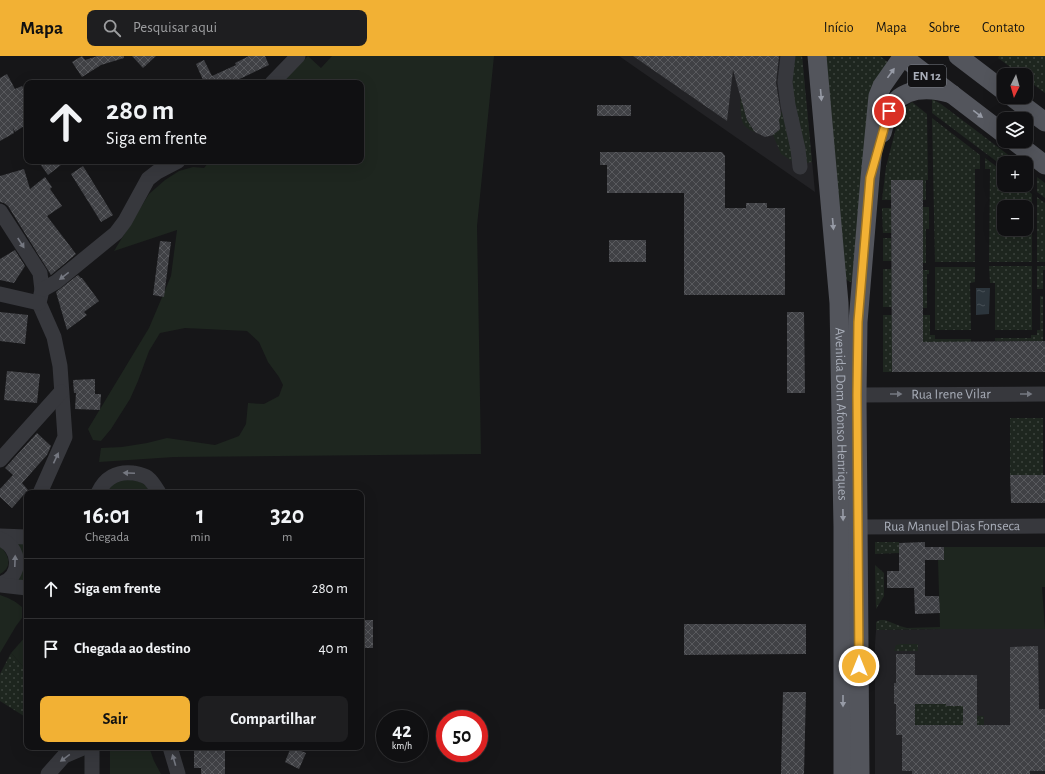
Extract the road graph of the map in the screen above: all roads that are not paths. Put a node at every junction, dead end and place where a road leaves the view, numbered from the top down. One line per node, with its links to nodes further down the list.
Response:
1 (298, 56): 6 (street)
2 (788, 56): 15 (street)
3 (817, 56): 18 (main road, Avenida Dom Afonso Henriques, one-way to 18)
4 (903, 56): 8 (main road, EN 12); 16 (main road, Avenida Dom Afonso Henriques, one-way to 4)
5 (958, 56): 7 (main road, EN 12)
6 (275, 80)
7 (997, 86)
8 (952, 94): 11 (main road, EN 12, one-way to 11); 16 (main road)
9 (1021, 104): 10 (main road)
10 (1045, 122)
11 (997, 129)
12 (1023, 148): 14 (main road)
13 (172, 164): 21 (street, one-way to 21)
14 (1045, 165)
15 (800, 167)
16 (870, 178): 19 (main road, Avenida Dom Afonso Henriques)
17 (0, 211): 21 (street, one-way to 21)
18 (838, 286): 19 (main road); 22 (main road, Avenida Dom Afonso Henriques)
19 (860, 287): 22 (main road, Avenida Dom Afonso Henriques)
20 (0, 294): 21 (street)
21 (41, 296): 23 (street)
22 (849, 322): 25 (main road, Avenida Dom Afonso Henriques); 46 (main road, Avenida Dom Afonso Henriques, one-way to 46)
23 (61, 392): 26 (street); 29 (street, one-way to 23)
24 (1045, 394): 25 (street, Rua Irene Vilar, one-way to 24)
25 (857, 395): 35 (main road, Avenida Dom Afonso Henriques)
26 (0, 460)
27 (100, 474): 30 (street)
28 (160, 474): 33 (street)
29 (41, 490)
30 (98, 490)
31 (100, 490): 32 (street, one-way to 31)
32 (157, 490)
33 (159, 490)
34 (1045, 526): 35 (street, Rua Manuel Dias Fonseca)
35 (858, 527): 47 (main road, Avenida Dom Afonso Henriques)
36 (24, 536): 37 (street)
37 (0, 537): 38 (street, one-way to 37)
38 (0, 584): 39 (street)
39 (24, 588)
40 (78, 750): 43 (street, one-way to 43)
41 (92, 750): 44 (street)
42 (171, 750): 45 (street, one-way to 42)
43 (48, 774)
44 (92, 774)
45 (178, 774)
46 (843, 774)
47 (860, 774)

